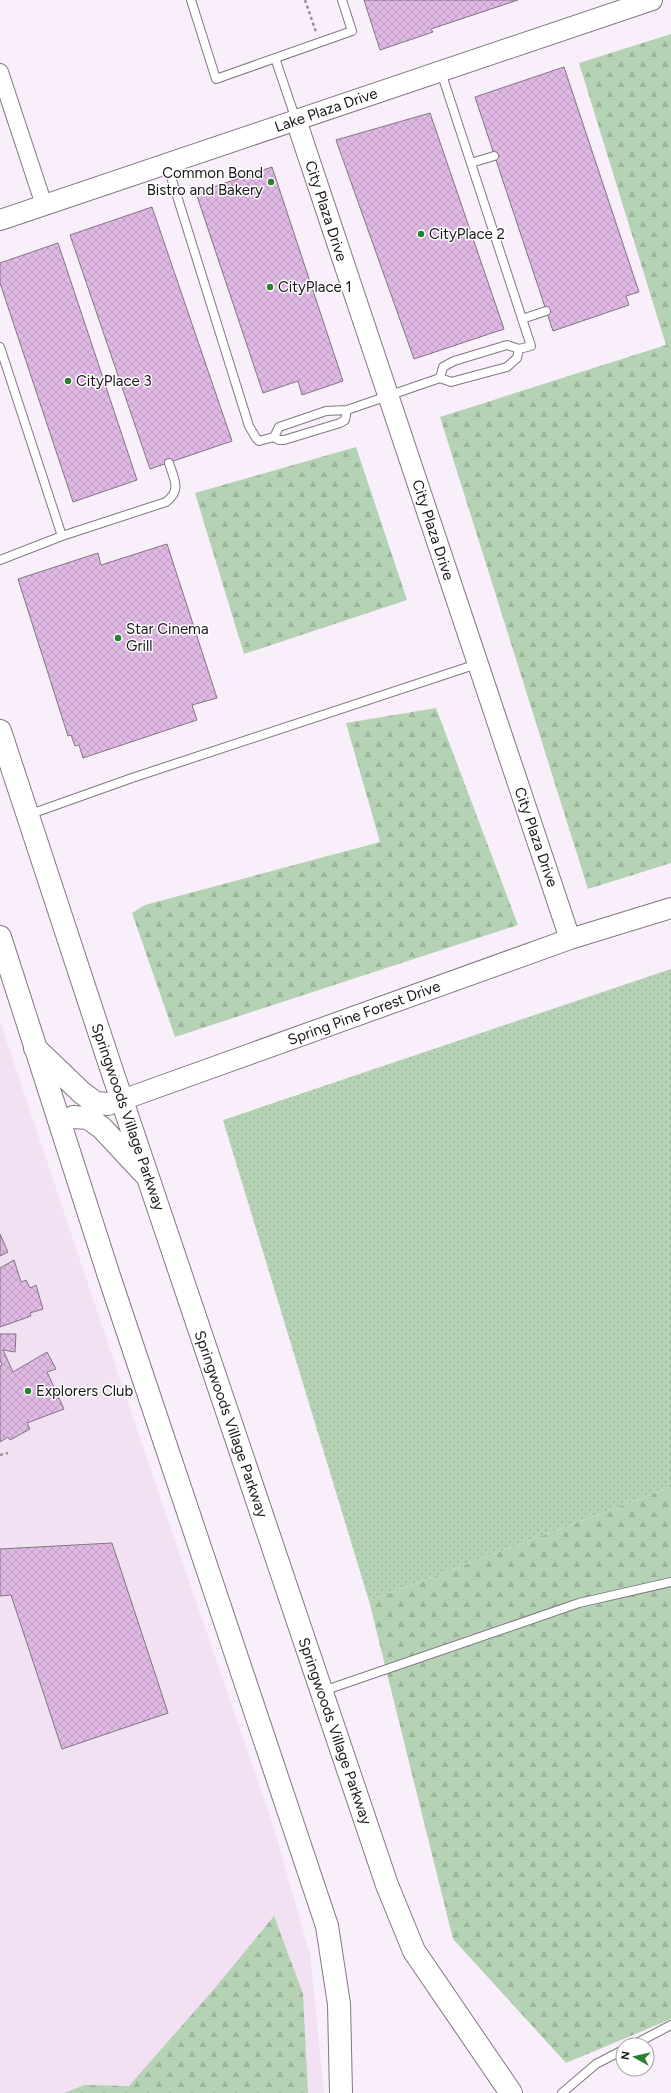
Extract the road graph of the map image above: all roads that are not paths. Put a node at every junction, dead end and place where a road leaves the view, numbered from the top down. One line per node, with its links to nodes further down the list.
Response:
1 (191, 0): 4 (lane)
2 (342, 0): 4 (lane)
3 (652, 0): 5 (street, Lake Plaza Drive)
4 (275, 58): 7 (lane)
5 (441, 71): 7 (street, Lake Plaza Drive); 9 (lane)
6 (0, 72): 11 (street)
7 (296, 120): 10 (street, Lake Plaza Drive); 18 (street, City Plaza Drive)
8 (494, 156): 9 (lane)
9 (471, 163): 14 (lane)
10 (167, 164): 11 (street, Lake Plaza Drive); 20 (lane)
11 (44, 206): 12 (street, Lake Plaza Drive)
12 (0, 220)
13 (546, 311): 14 (lane)
14 (522, 319): 16 (lane)
15 (0, 347): 22 (lane)
16 (519, 349): 17 (lane); 17 (lane)
17 (440, 378): 18 (lane)
18 (388, 395): 19 (lane); 24 (street, City Plaza Drive)
19 (347, 410): 20 (lane); 20 (lane)
20 (274, 437)
21 (169, 463): 22 (lane)
22 (62, 536): 23 (lane)
23 (0, 560)
24 (477, 664): 26 (lane); 29 (street, City Plaza Drive)
25 (0, 731): 26 (main road, Springwoods Village Parkway)
26 (28, 815): 31 (main road, Springwoods Village Parkway)
27 (671, 908): 29 (street, Spring Pine Forest Drive)
28 (0, 937): 30 (main road)
29 (570, 939): 31 (street, Spring Pine Forest Drive)
30 (34, 1048): 31 (main road); 32 (main road)
31 (115, 1102): 32 (street, Spring Pine Forest Drive); 33 (main road, Springwoods Village Parkway)
32 (66, 1119): 33 (main road); 39 (main road)
33 (149, 1178): 35 (main road, Springwoods Village Parkway)
34 (671, 1582): 35 (lane)
35 (322, 1691): 40 (main road, Springwoods Village Parkway)
36 (671, 2025): 37 (lane)
37 (648, 2037)
38 (615, 2054): 41 (lane)
39 (341, 2093)
40 (511, 2093)
41 (562, 2093)

